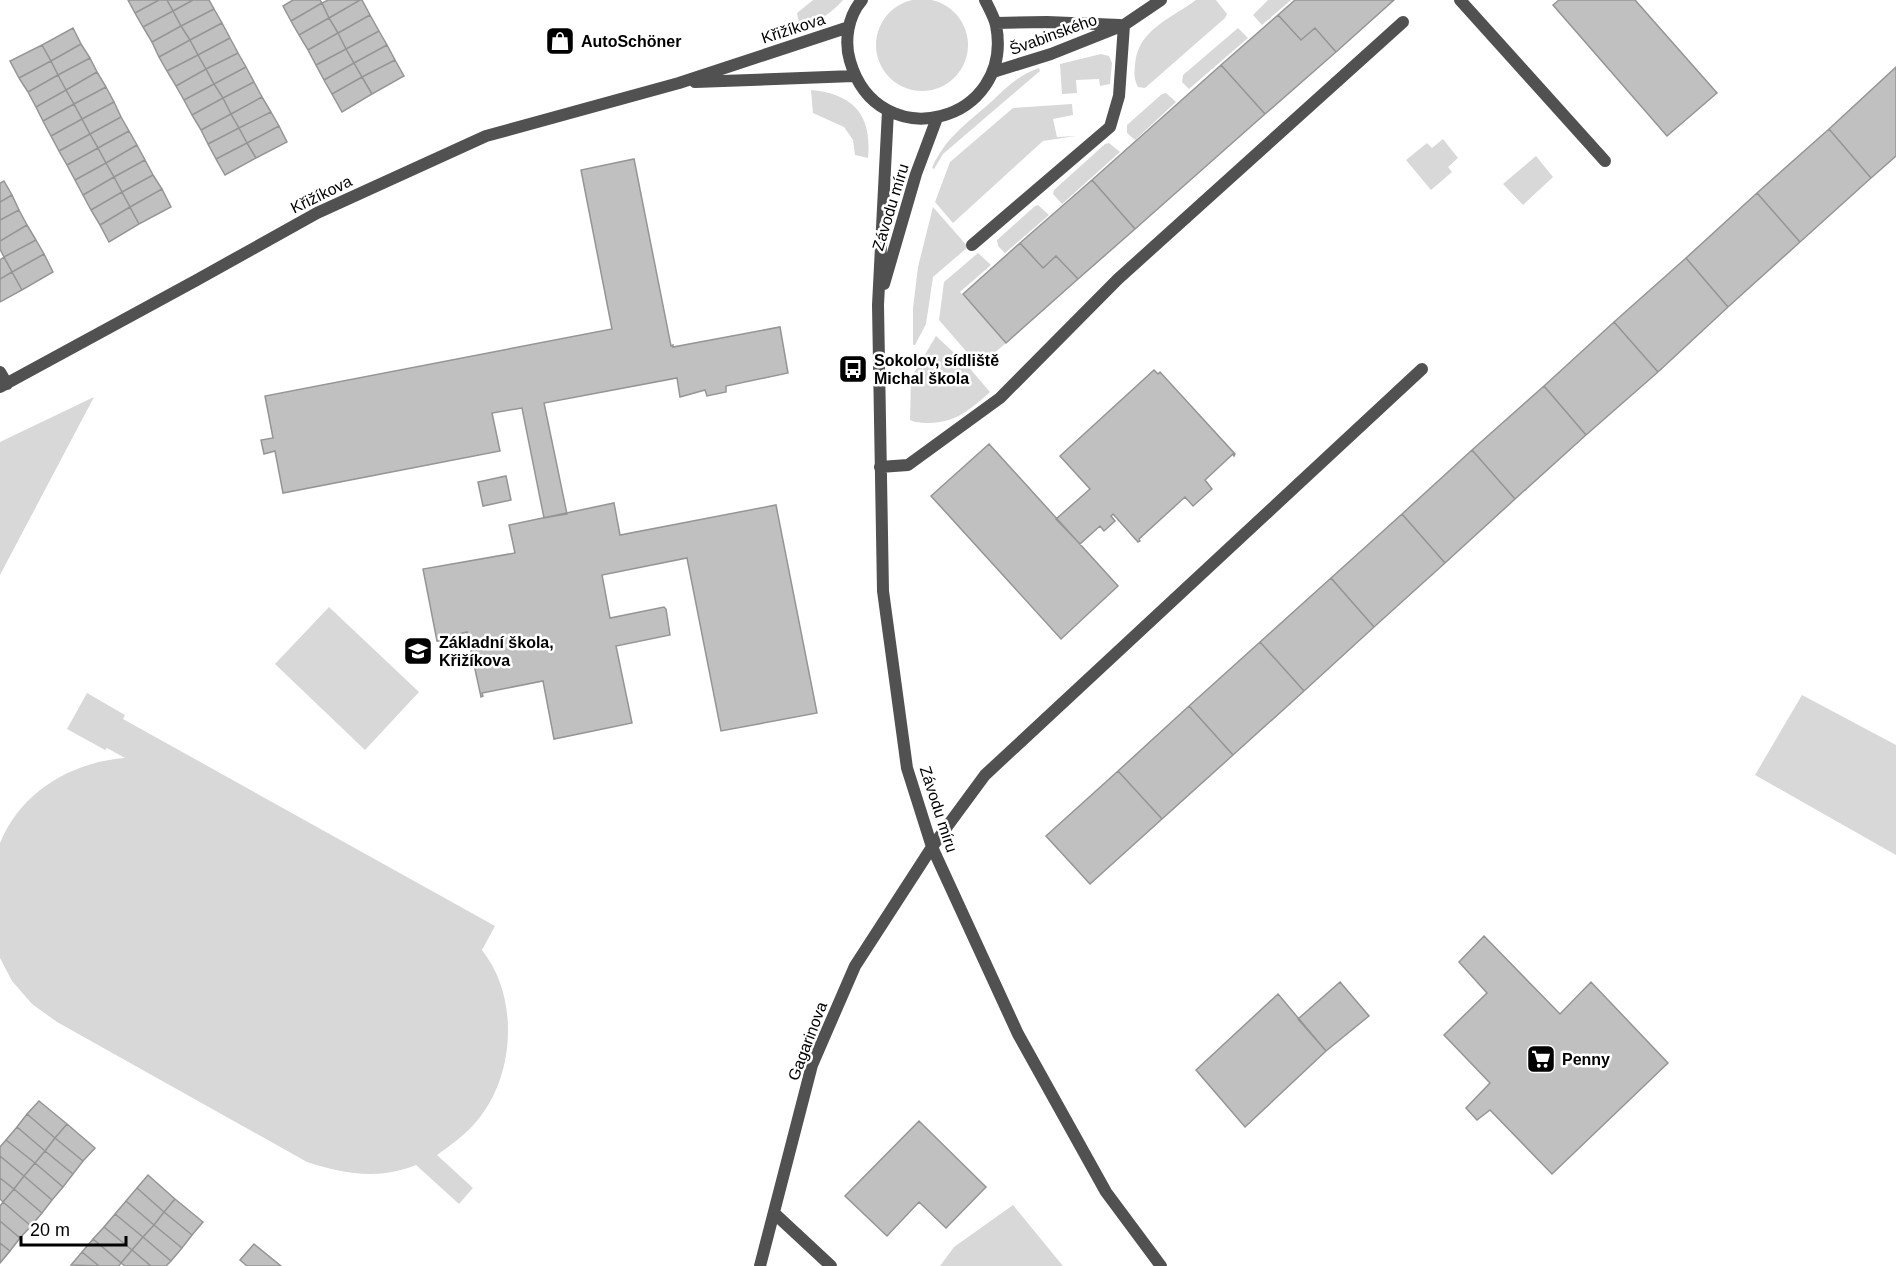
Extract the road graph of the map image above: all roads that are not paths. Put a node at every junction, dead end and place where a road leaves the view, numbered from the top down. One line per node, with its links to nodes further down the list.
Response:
1 (862, 0): 8 (street)
2 (985, 0): 6 (street)
3 (1161, 0): 7 (street, Švabinského)
4 (1460, 0): 14 (street)
5 (1403, 22): 20 (street)
6 (996, 23): 7 (street, Švabinského); 9 (street)
7 (1124, 25): 9 (street, Švabinského); 15 (street)
8 (849, 27): 10 (street); 11 (street, Křižíkova)
9 (993, 72): 13 (street)
10 (854, 76): 11 (street, Křižíkova); 12 (street)
11 (679, 83): 19 (street, Křižíkova)
12 (888, 111): 13 (street); 16 (street, Závodu míru)
13 (937, 118): 16 (street, Závodu míru)
14 (1605, 161)
15 (972, 245)
16 (878, 305): 20 (street, Závodu míru)
17 (1422, 369): 21 (street, Gagarinova)
18 (0, 372): 19 (street)
19 (3, 385)
20 (880, 467): 21 (street, Závodu míru)
21 (932, 848): 22 (street, Gagarinova); 25 (street, Závodu míru)
22 (774, 1213): 23 (street, Gagarinova); 24 (street)
23 (760, 1266)
24 (831, 1266)
25 (1161, 1266)

